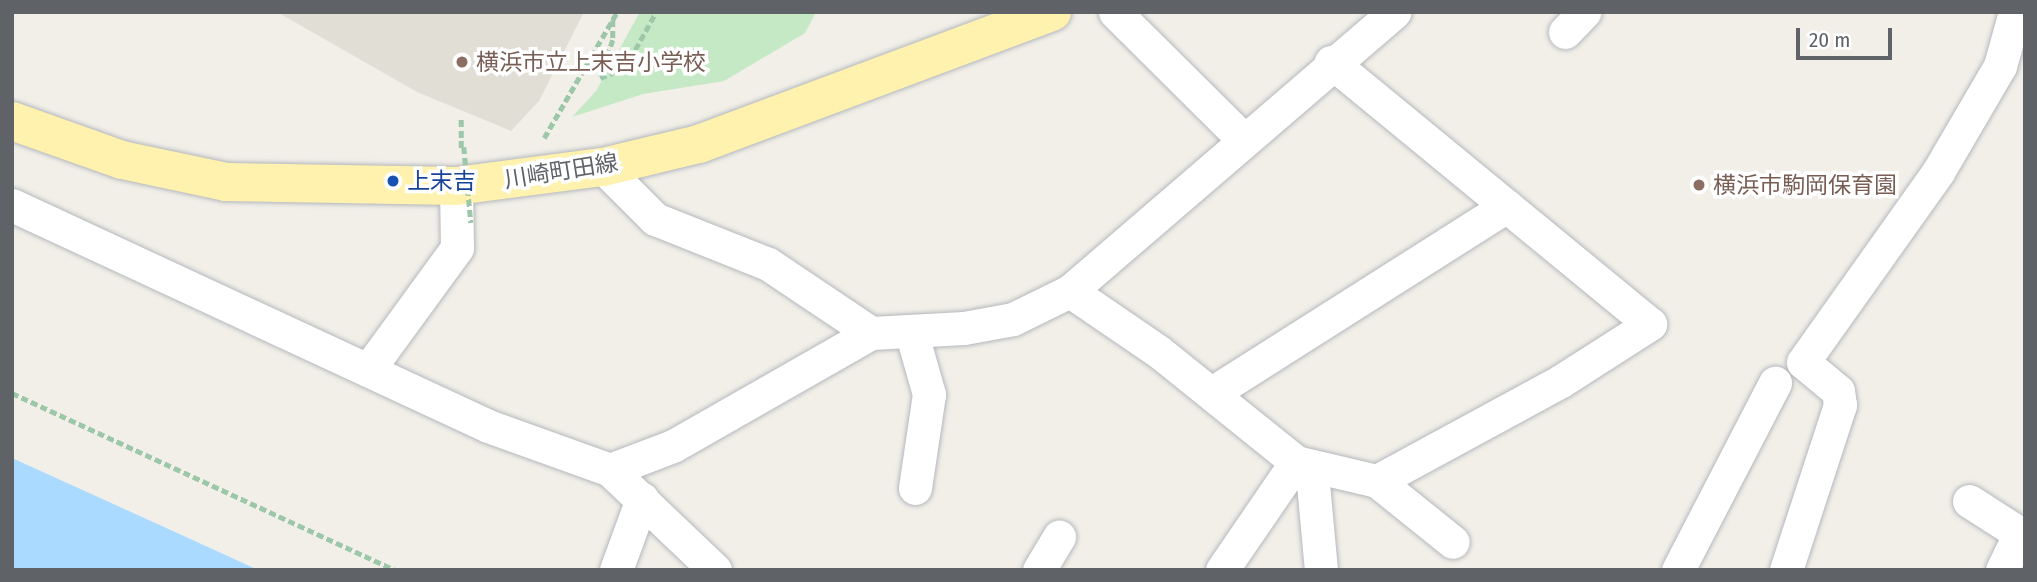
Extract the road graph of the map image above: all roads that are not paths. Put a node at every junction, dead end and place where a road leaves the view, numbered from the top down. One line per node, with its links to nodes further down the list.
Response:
1 (1052, 12): 8 (main road, 川崎町田線)
2 (1115, 12): 7 (street)
3 (1394, 12): 5 (street)
4 (2015, 12): 33 (street)
5 (1331, 62): 7 (street); 11 (street)
6 (12, 121): 9 (main road, 川崎町田線)
7 (1243, 139): 12 (street)
8 (603, 167): 9 (main road, 川崎町田線); 14 (street)
9 (456, 186): 15 (street)
10 (12, 205): 15 (street)
11 (1507, 206): 17 (street); 20 (street)
12 (1070, 291): 13 (street); 17 (street)
13 (911, 331): 14 (street); 21 (street)
14 (871, 332): 19 (street)
15 (368, 370): 19 (street)
16 (1775, 383): 32 (street)
17 (1212, 393): 18 (street)
18 (1296, 462): 20 (street); 30 (street); 31 (street)
19 (610, 470): 22 (street)
20 (1377, 481): 26 (street)
21 (915, 488)
22 (642, 499): 27 (street); 28 (street)
23 (1969, 501): 24 (street)
24 (2022, 535): 34 (street)
25 (1059, 537): 29 (street)
26 (1453, 542)
27 (616, 570)
28 (715, 570)
29 (1039, 570)
30 (1222, 570)
31 (1321, 570)
32 (1678, 570)
33 (1786, 570)
34 (2001, 570)

